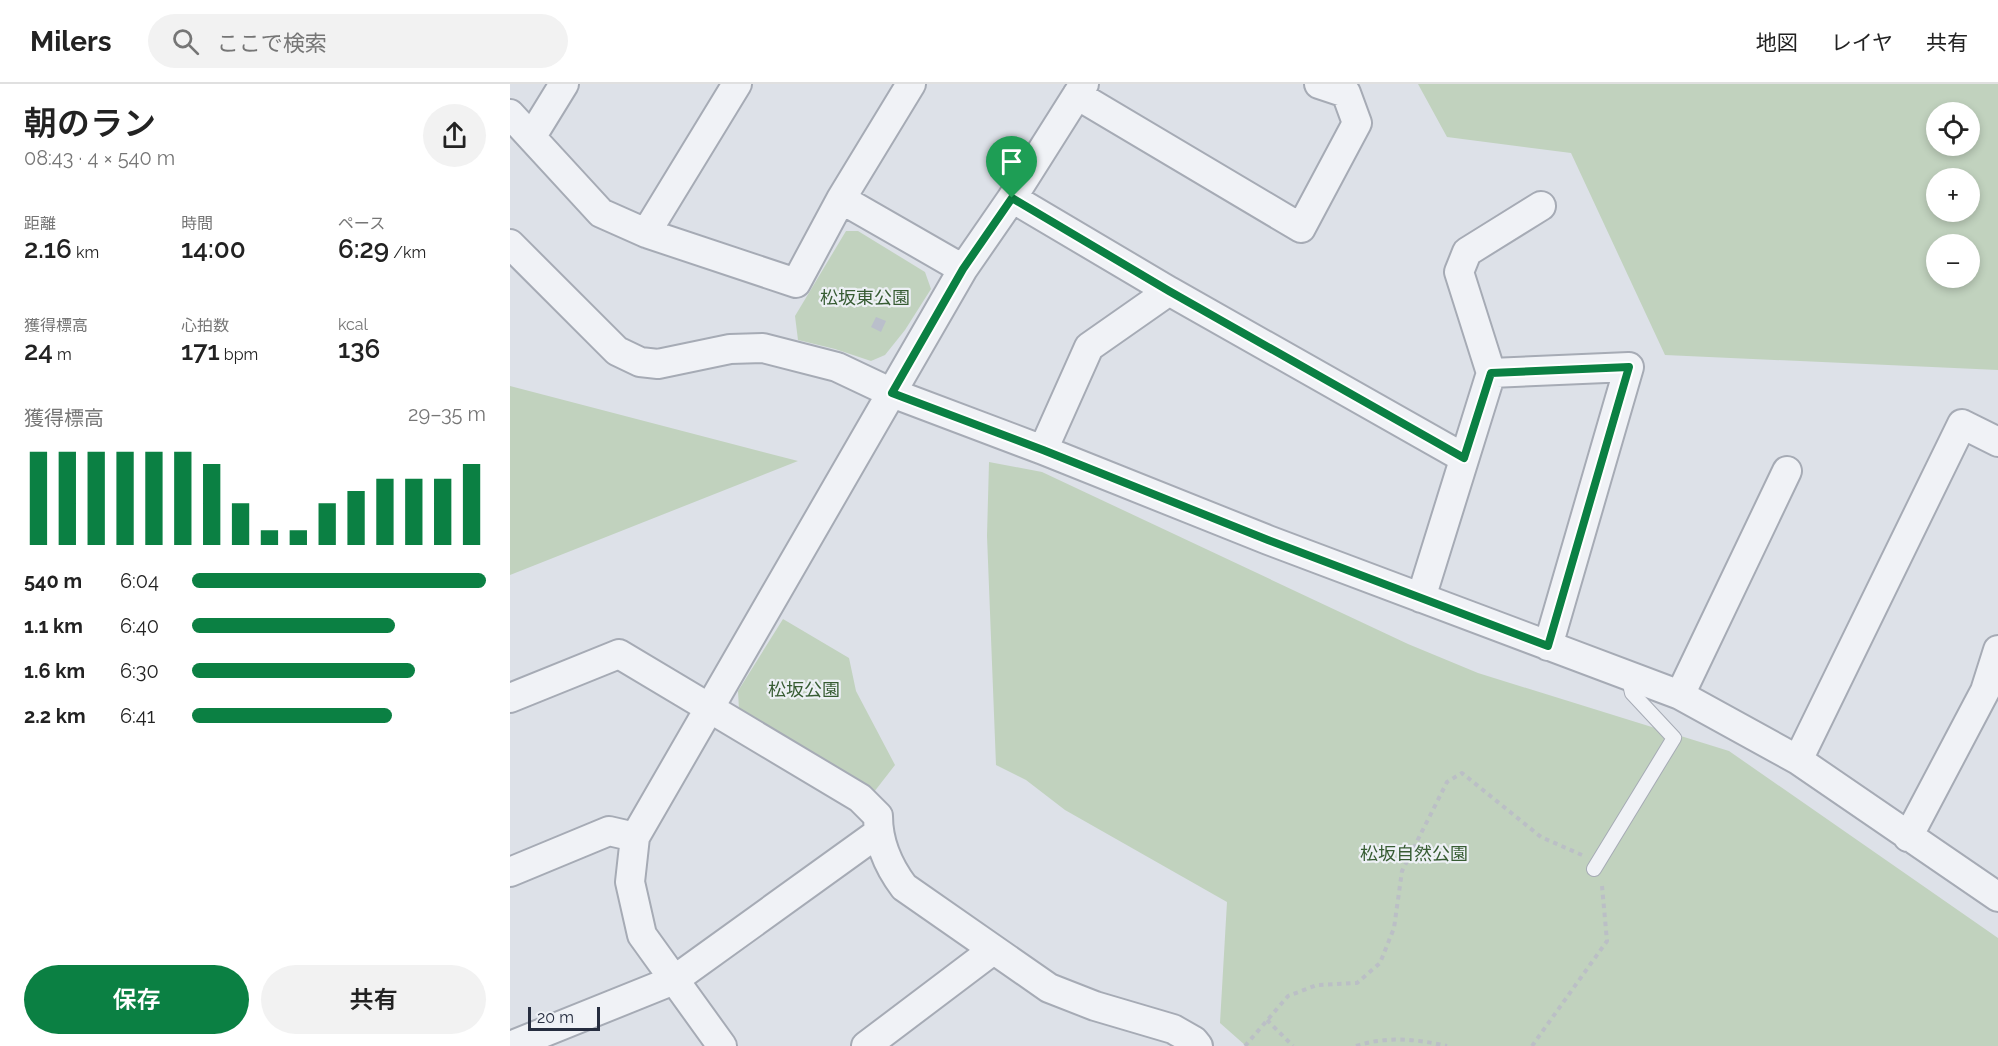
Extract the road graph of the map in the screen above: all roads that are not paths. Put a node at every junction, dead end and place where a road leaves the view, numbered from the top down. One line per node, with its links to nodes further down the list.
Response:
1 (564, 84): 7 (street)
2 (737, 84): 11 (street)
3 (911, 84): 9 (street)
4 (1319, 84): 5 (street)
5 (1080, 89): 8 (street)
6 (510, 114): 7 (street)
7 (532, 136): 11 (street)
8 (1012, 198): 13 (street); 14 (street)
9 (841, 199): 11 (street); 13 (street)
10 (1541, 206): 15 (street)
11 (646, 233)
12 (510, 244): 16 (street)
13 (963, 269): 16 (street)
14 (1169, 291): 18 (street); 19 (street)
15 (1491, 373): 19 (street); 22 (street)
16 (892, 393): 18 (street); 27 (street)
17 (1998, 442): 28 (street)
18 (1043, 450): 21 (street)
19 (1464, 458): 21 (street)
20 (1787, 471): 25 (street)
21 (1421, 598): 22 (street)
22 (1548, 646): 24 (street)
23 (1998, 650): 31 (street)
24 (1628, 675): 25 (street); 32 (lane)
25 (1680, 695): 28 (street)
26 (510, 698): 27 (street)
27 (709, 707): 29 (street); 30 (street)
28 (1798, 760): 31 (street)
29 (878, 833): 35 (street); 36 (street)
30 (635, 837): 33 (street); 36 (street)
31 (1908, 837): 34 (street)
32 (1596, 865)
33 (510, 872)
34 (1998, 897)
35 (993, 950): 37 (street); 40 (street)
36 (674, 980): 38 (street); 39 (street)
37 (1162, 1038): 41 (street)
38 (510, 1046)
39 (722, 1046)
40 (866, 1046)
41 (1198, 1046)

